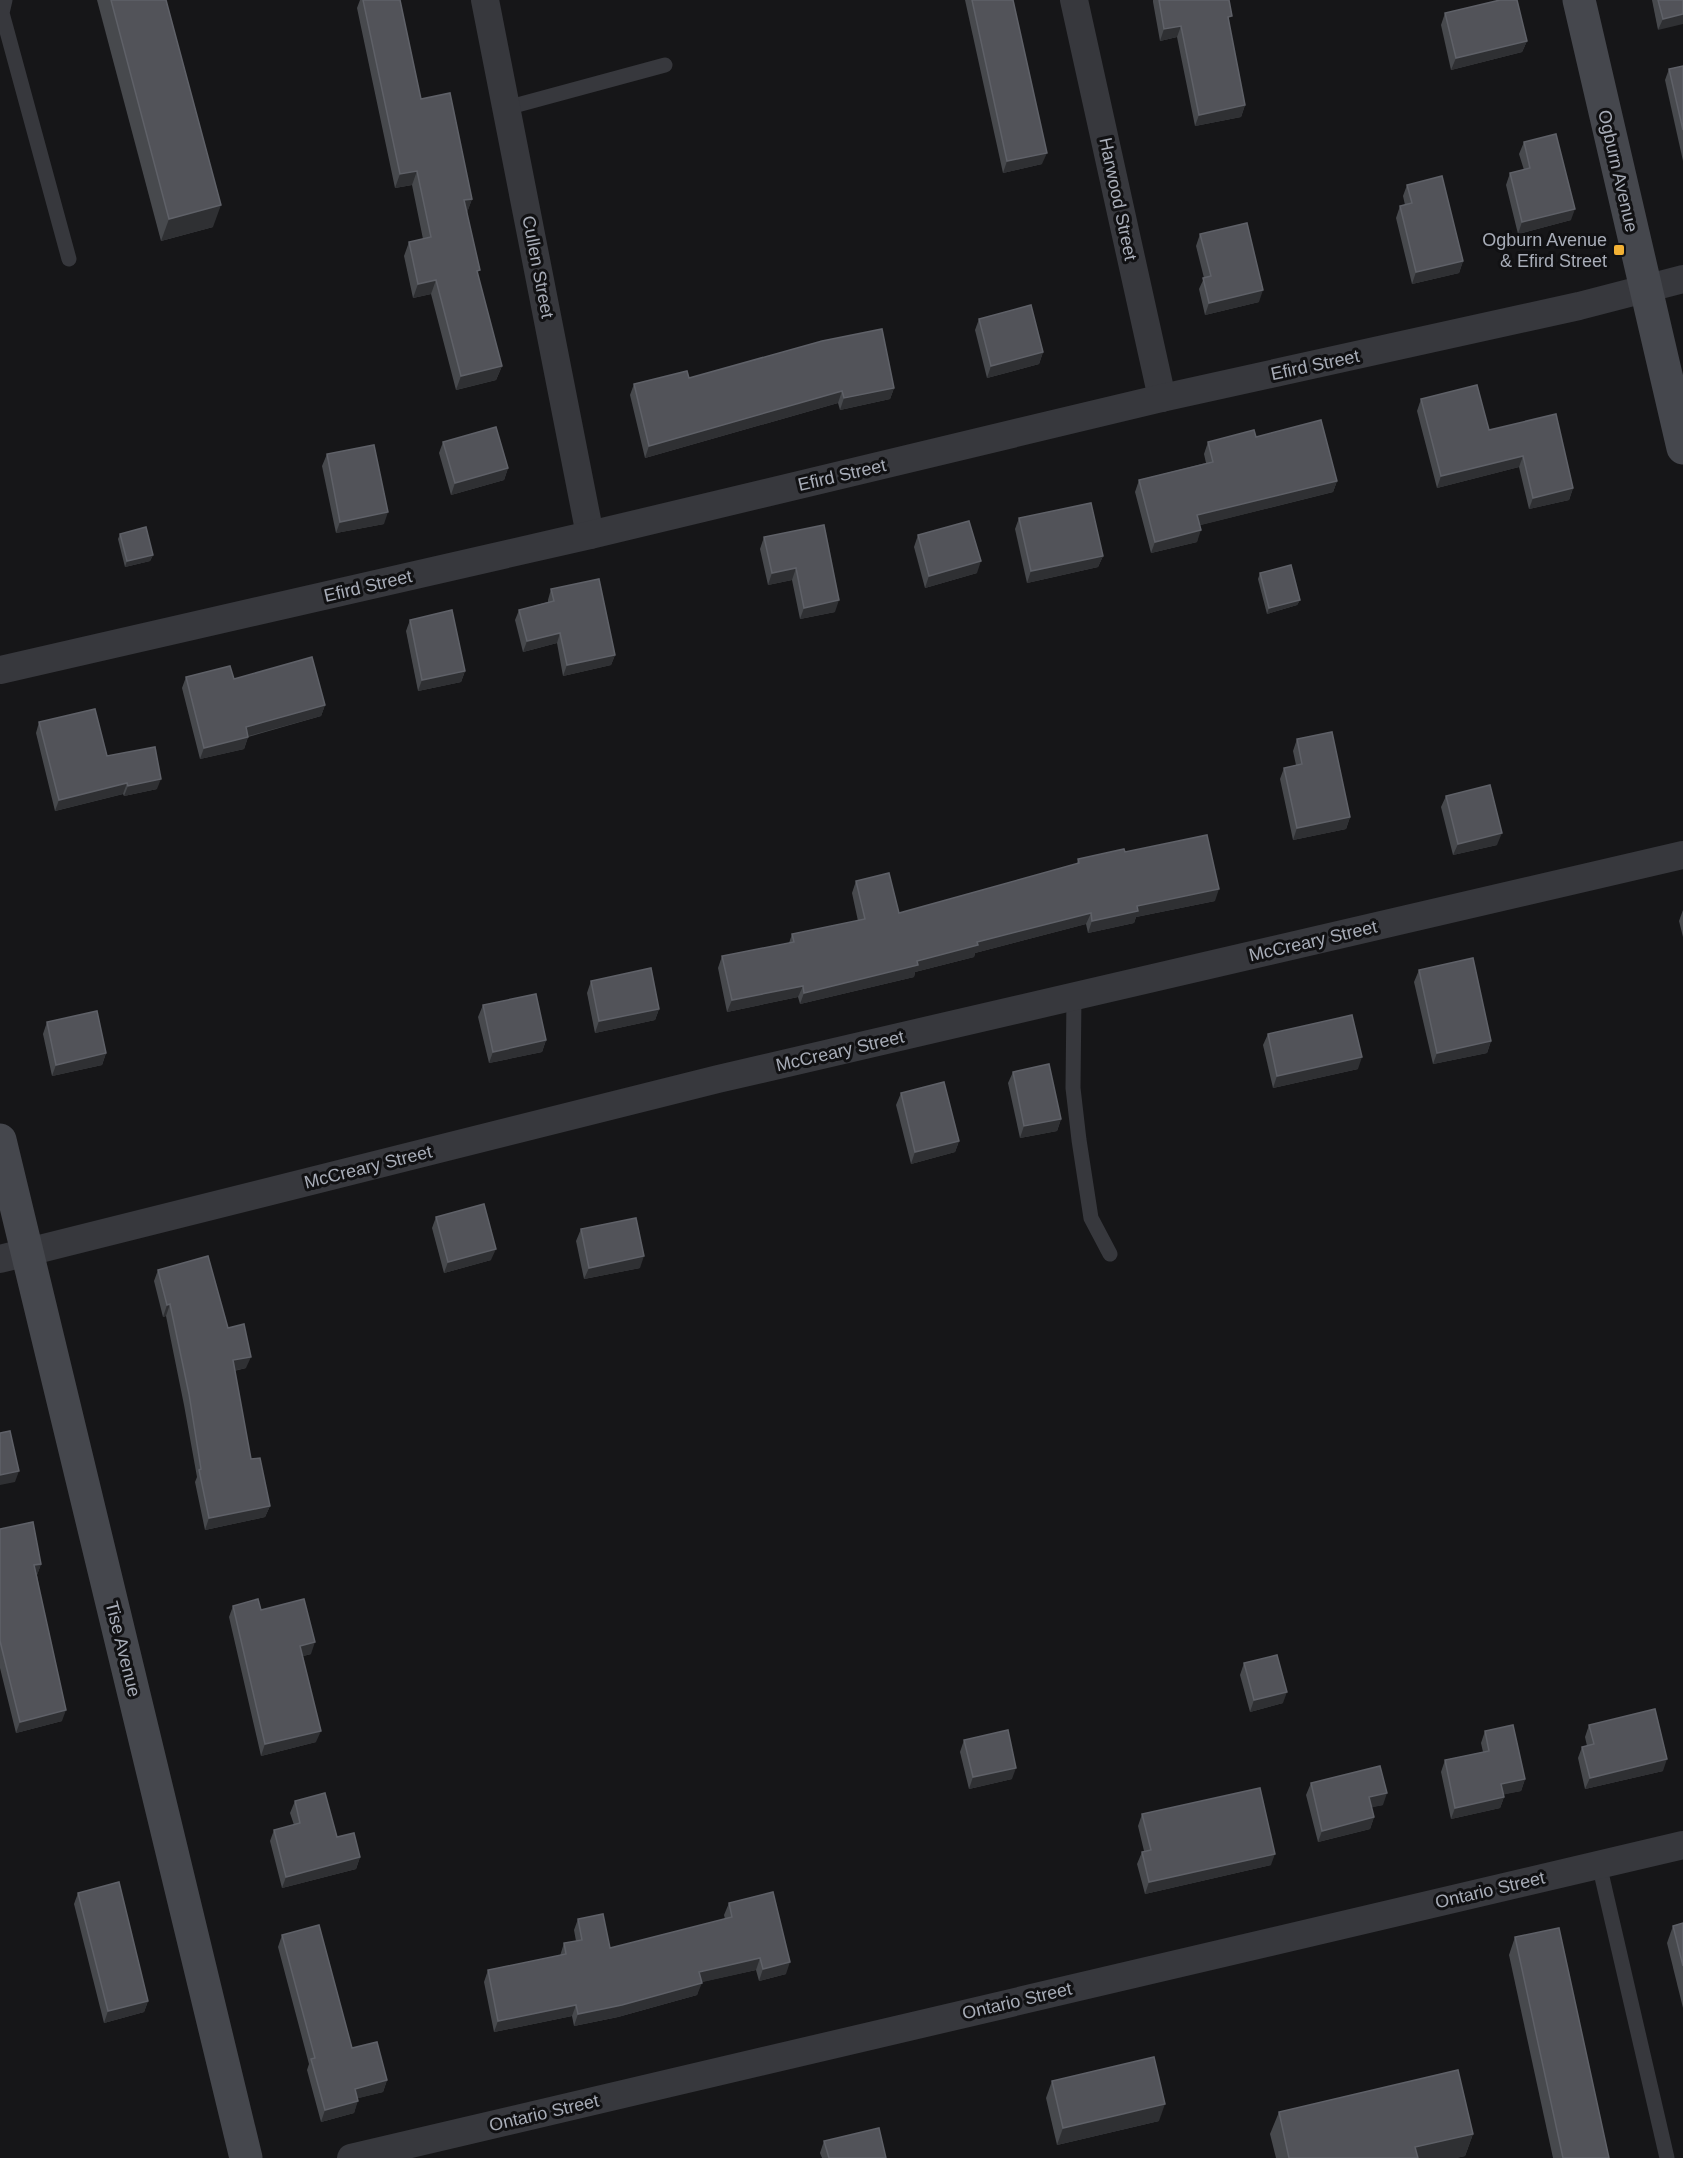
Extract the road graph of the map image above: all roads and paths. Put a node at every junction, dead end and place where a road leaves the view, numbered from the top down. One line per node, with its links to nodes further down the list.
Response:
1 (5, 0): 7 (lane)
2 (485, 0): 6 (street, Cullen Street)
3 (1074, 0): 10 (street, Harwood Street)
4 (1579, 0): 9 (street, Ogburn Avenue)
5 (665, 65): 6 (lane)
6 (506, 108): 12 (street, Cullen Street)
7 (69, 259)
8 (1683, 279): 9 (street, Efird Street)
9 (1645, 288): 10 (street, Efird Street); 11 (street, Ogburn Avenue)
10 (1162, 398): 12 (street, Efird Street)
11 (1683, 448)
12 (590, 535): 13 (street, Efird Street)
13 (0, 670)
14 (1683, 855): 15 (street, McCreary Street)
15 (1074, 996): 17 (lane); 18 (street, McCreary Street)
16 (0, 1140): 18 (street, Tise Avenue)
17 (1110, 1254)
18 (13, 1256): 21 (street, Tise Avenue)
19 (1683, 1845): 20 (street, Ontario Street)
20 (1599, 1864): 22 (street, Ontario Street); 23 (lane)
21 (246, 2158)
22 (351, 2158)
23 (1667, 2158)

